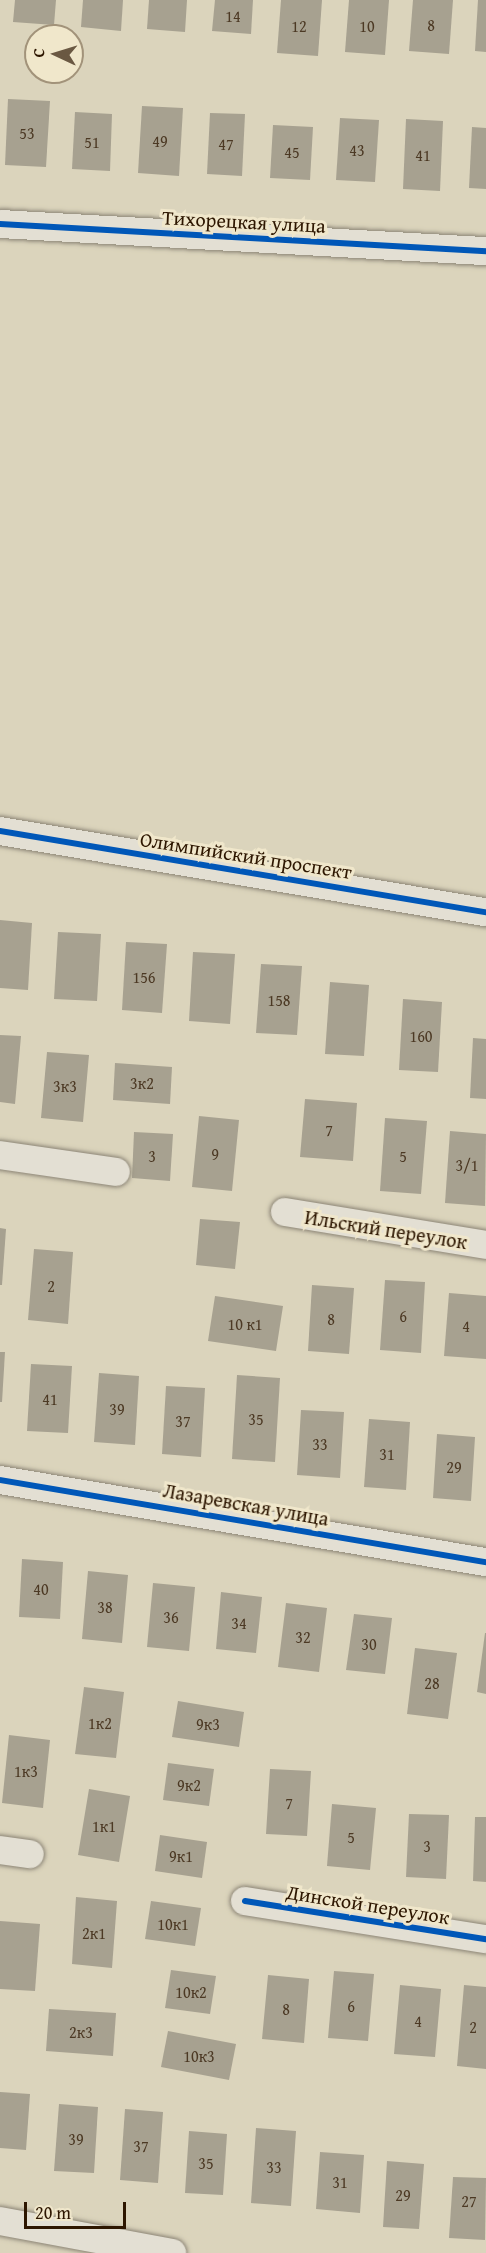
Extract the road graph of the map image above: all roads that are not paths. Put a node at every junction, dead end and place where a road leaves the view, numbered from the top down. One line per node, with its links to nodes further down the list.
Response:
1 (0, 224): 2 (street, Тихорецкая улица)
2 (486, 251)
3 (0, 831): 4 (street, Олимпийский проспект)
4 (486, 912)
5 (0, 1155): 6 (street)
6 (116, 1172)
7 (285, 1212): 8 (street, Ильский переулок)
8 (486, 1245)
9 (0, 1480): 10 (street, Лазаревская улица)
10 (486, 1562)
11 (0, 1850): 12 (street)
12 (30, 1854)
13 (245, 1901): 14 (street, Динской переулок)
14 (486, 1939)
15 (0, 2222): 16 (street)
16 (172, 2253)

